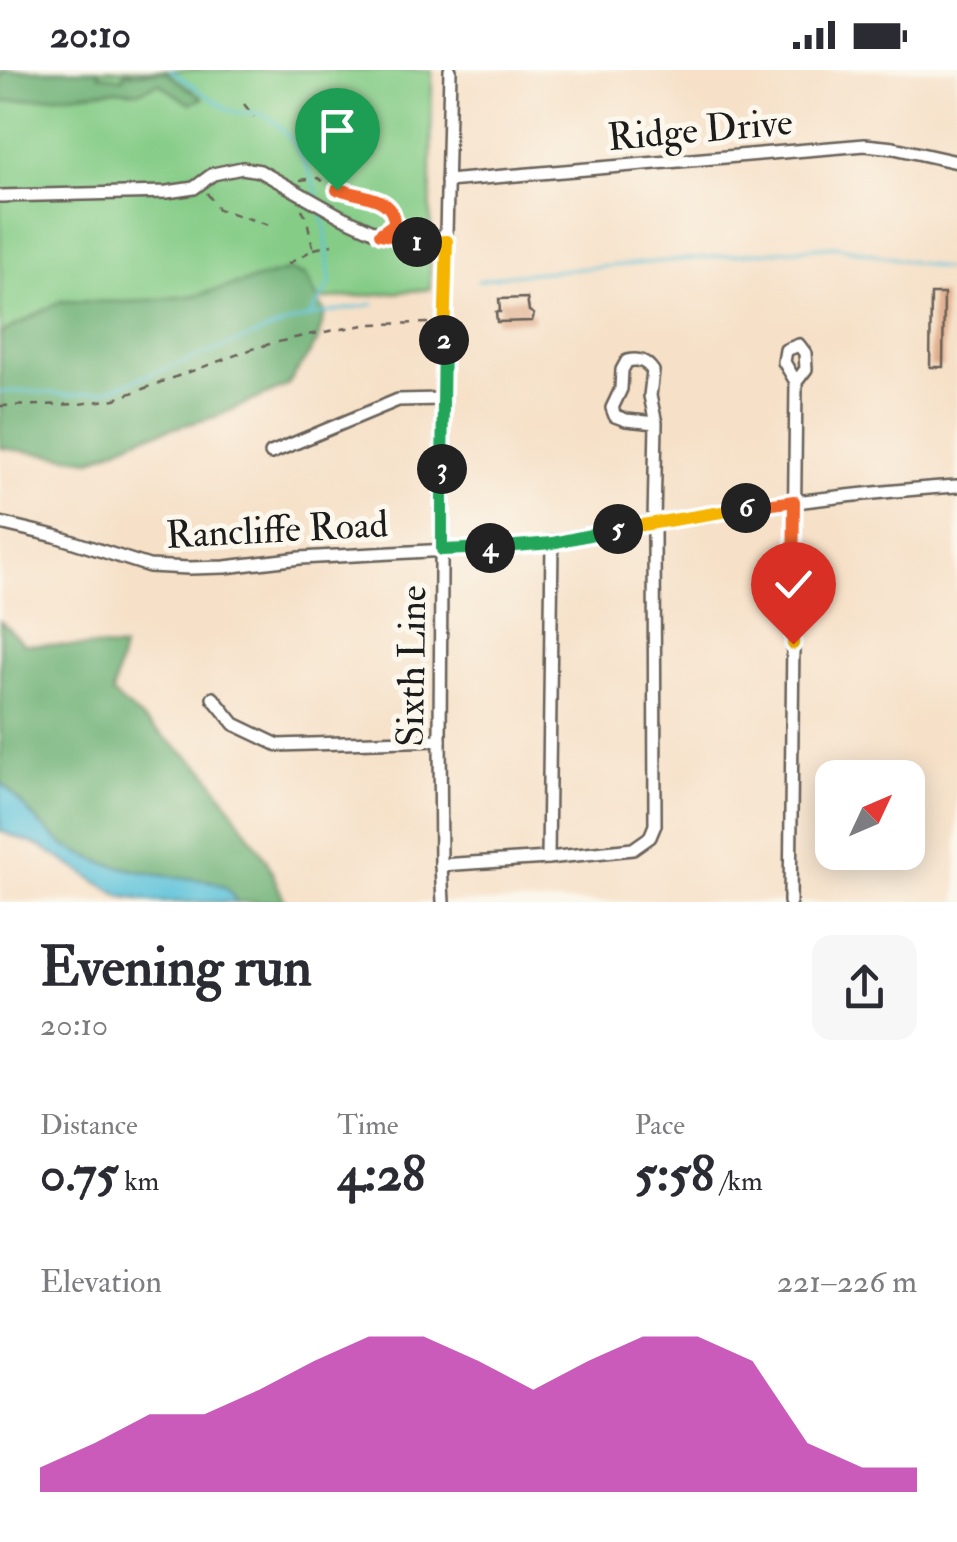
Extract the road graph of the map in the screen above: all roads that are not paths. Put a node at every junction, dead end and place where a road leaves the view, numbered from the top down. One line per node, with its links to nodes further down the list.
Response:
1 (450, 70): 3 (street, Sixth Line)
2 (957, 162): 3 (street, Ridge Drive)
3 (446, 180): 5 (street, Sixth Line)
4 (0, 196): 5 (street)
5 (447, 241): 7 (street, Sixth Line)
6 (796, 382): 11 (street)
7 (442, 399): 9 (street); 15 (street, Sixth Line)
8 (656, 423): 8 (street); 13 (street)
9 (271, 453)
10 (957, 486): 11 (street, Rancliffe Road)
11 (794, 501): 13 (street, Rancliffe Road); 21 (street)
12 (0, 523): 15 (street, Rancliffe Road)
13 (654, 523): 14 (street, Rancliffe Road); 18 (street)
14 (552, 543): 15 (street, Rancliffe Road); 18 (street)
15 (442, 550): 17 (street, Sixth Line)
16 (213, 698): 17 (street)
17 (440, 740): 19 (street, Sixth Line)
18 (548, 858): 19 (street)
19 (441, 865): 20 (street, Sixth Line)
20 (444, 902)
21 (790, 902)

